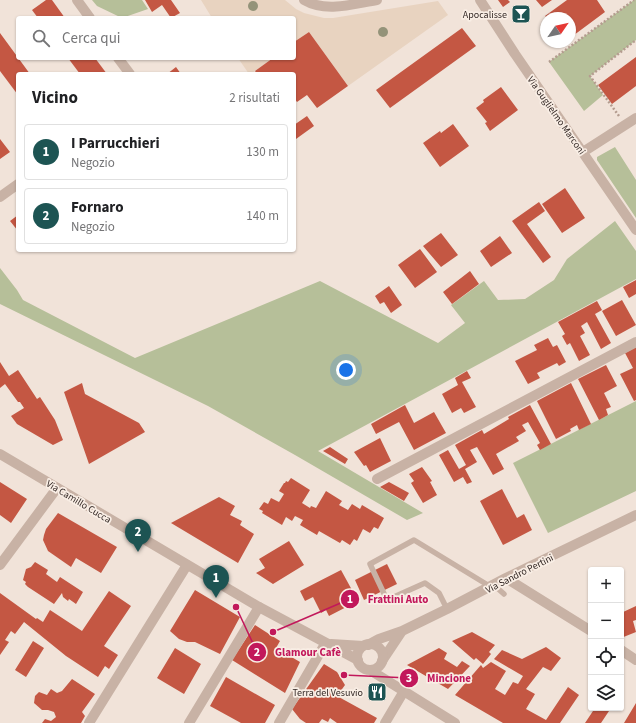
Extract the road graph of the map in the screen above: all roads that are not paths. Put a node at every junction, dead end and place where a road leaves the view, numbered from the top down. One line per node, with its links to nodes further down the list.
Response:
1 (77, 0): 5 (street)
2 (304, 0): 3 (street)
3 (377, 0)
4 (480, 0): 9 (street, Via Guglielmo Marconi)
5 (89, 16)
6 (120, 60): 7 (street)
7 (128, 72)
8 (636, 118): 9 (street)
9 (583, 152): 12 (street, Via Guglielmo Marconi)
10 (16, 186): 11 (street)
11 (0, 198)
12 (636, 230)
13 (636, 342): 15 (street)
14 (0, 454): 16 (street, Via Camillo Cucca)
15 (377, 479)
16 (57, 488): 18 (street); 19 (street, Via Camillo Cucca)
17 (636, 515): 20 (street, Via Sandro Pertini)
18 (0, 565)
19 (187, 565): 23 (street, Via Camillo Cucca); 36 (street)
20 (506, 578): 21 (street, Via Sandro Pertini); 25 (street)
21 (492, 586): 22 (lane); 24 (street, Via Sandro Pertini); 24 (lane)
22 (504, 594)
23 (259, 607): 27 (street, Via Camillo Cucca); 37 (street)
24 (447, 609): 26 (street, Via Sandro Pertini)
25 (588, 629)
26 (402, 631): 28 (street, Via Sandro Pertini); 32 (street)
27 (325, 644): 28 (street, Via Camillo Cucca); 30 (street, Via Camillo Cucca); 38 (street)
28 (366, 645): 30 (street); 32 (street)
29 (624, 652): 31 (street)
30 (358, 660): 33 (street)
31 (636, 660)
32 (381, 663): 33 (street); 34 (street)
33 (370, 670): 34 (street)
34 (391, 682): 35 (street)
35 (404, 691): 39 (street); 40 (street)
36 (89, 723)
37 (189, 723)
38 (279, 723)
39 (385, 723)
40 (455, 723)

